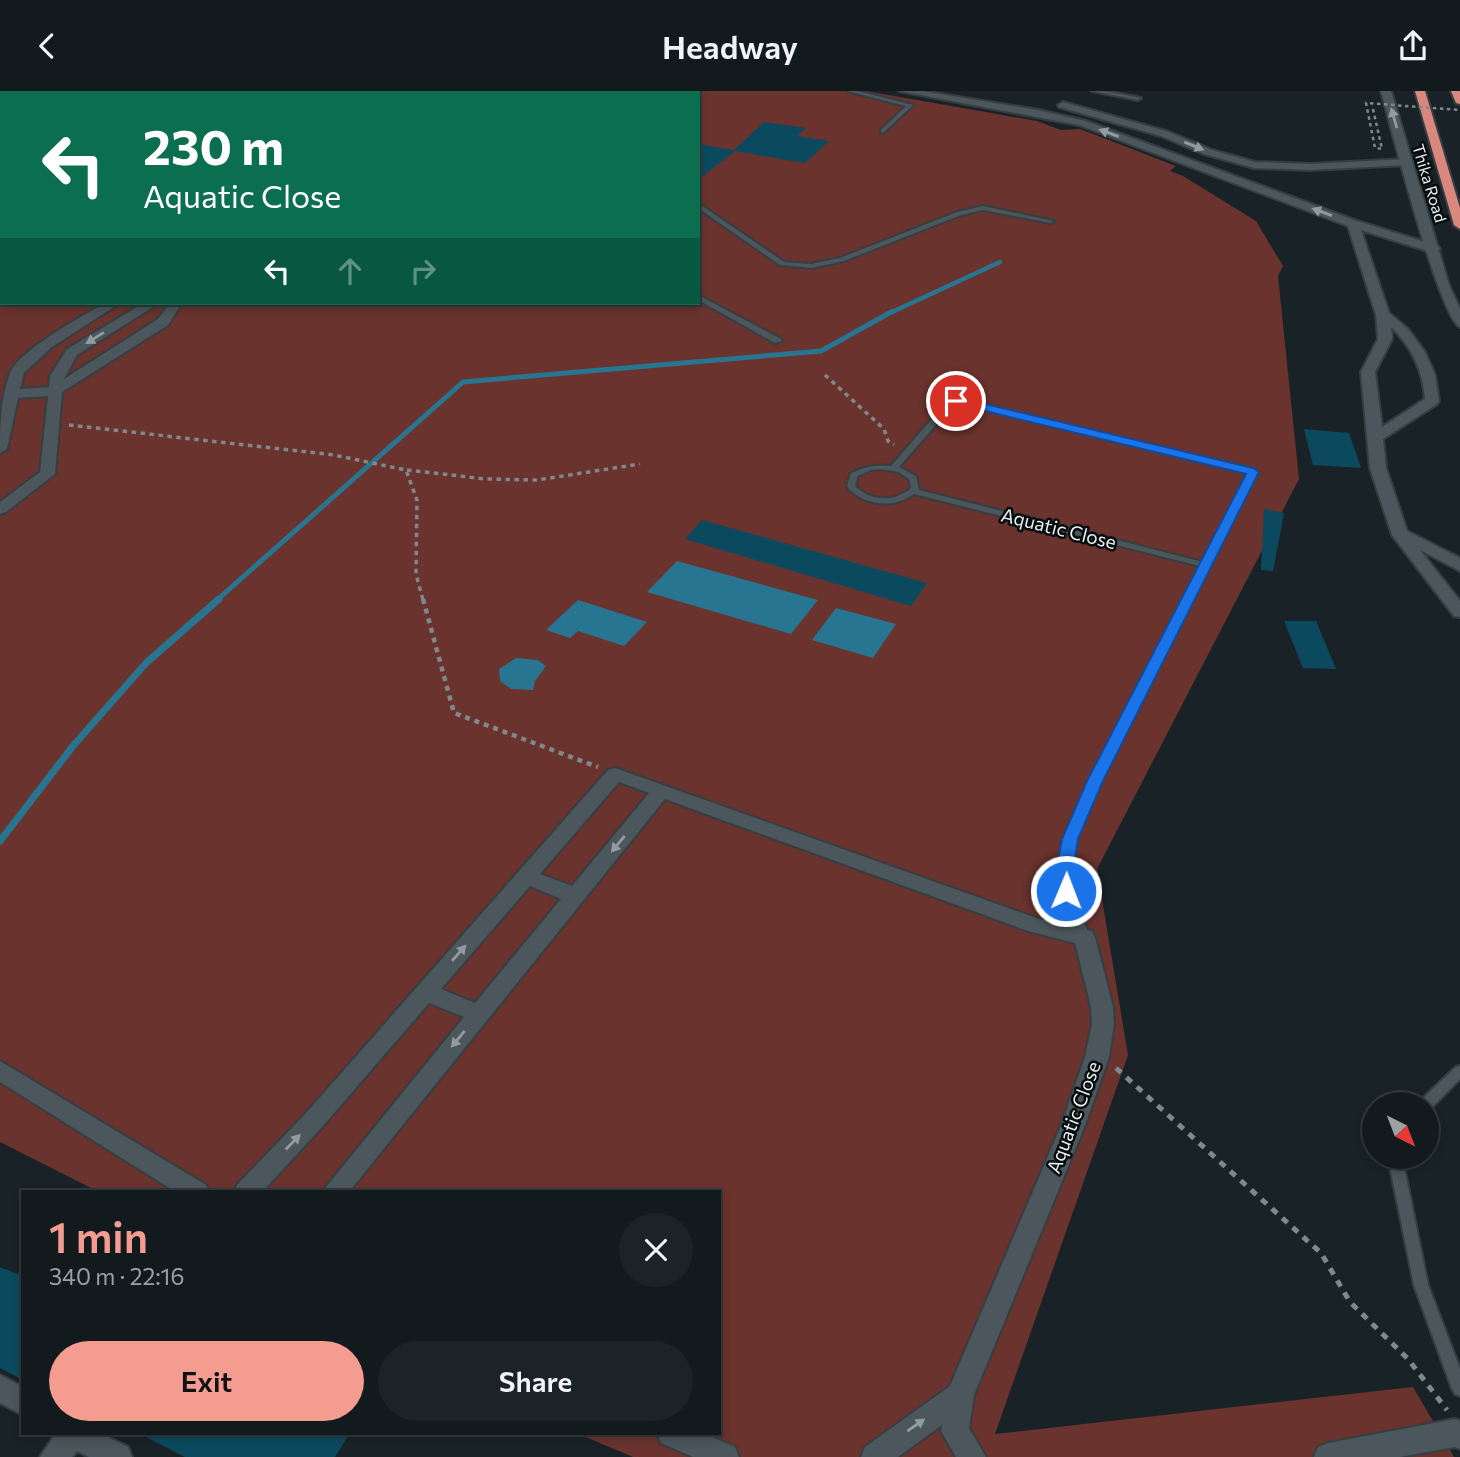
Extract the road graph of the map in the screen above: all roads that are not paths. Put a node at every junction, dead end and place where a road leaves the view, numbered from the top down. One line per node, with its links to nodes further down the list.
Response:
1 (850, 91): 12 (lane)
2 (904, 91): 11 (street)
3 (1095, 91): 8 (lane)
4 (1386, 91): 13 (street, Thika Road, one-way to 4)
5 (1420, 91): 17 (highway, Thika Road)
6 (1456, 91): 9 (highway)
7 (1007, 95): 11 (street)
8 (1138, 98)
9 (1460, 101)
10 (1056, 103): 13 (street, one-way to 13)
11 (991, 105): 16 (street, one-way to 11)
12 (883, 131)
13 (1407, 162): 18 (street, Thika Road)
14 (700, 206): 15 (lane)
15 (1051, 221)
16 (1353, 224): 18 (street); 23 (street)
17 (1460, 225)
18 (1434, 249): 24 (street, Thika Road)
19 (700, 298): 25 (lane)
20 (111, 305): 27 (street)
21 (150, 305): 26 (street, one-way to 26)
22 (175, 305): 26 (street)
23 (1383, 315): 28 (street); 28 (street)
24 (1460, 323)
25 (778, 341)
26 (55, 391): 27 (street); 32 (street)
27 (7, 397): 29 (street)
28 (1376, 437): 33 (street)
29 (0, 449)
30 (894, 468): 31 (lane); 31 (lane); 34 (lane, Aquatic Close)
31 (913, 491): 34 (lane, Aquatic Close)
32 (0, 509)
33 (1400, 534): 35 (street); 36 (street)
34 (1205, 565): 40 (lane, Aquatic Close)
35 (1460, 566)
36 (1460, 612)
37 (661, 791): 38 (street); 39 (street, one-way to 39); 40 (street)
38 (526, 876): 39 (street); 41 (street, one-way to 38)
39 (575, 896): 42 (street)
40 (1084, 937): 52 (street, Aquatic Close)
41 (425, 992): 42 (street); 48 (street, one-way to 41)
42 (479, 1014): 49 (street, one-way to 49)
43 (0, 1070): 47 (street)
44 (1460, 1071): 45 (lane)
45 (1438, 1092)
46 (1397, 1169): 51 (lane)
47 (194, 1190)
48 (248, 1190)
49 (336, 1190)
50 (0, 1388): 53 (street)
51 (1460, 1389)
52 (960, 1395): 61 (street, one-way to 52); 62 (street, Aquatic Close)
53 (21, 1401)
54 (1456, 1426): 63 (street)
55 (70, 1435): 58 (street)
56 (73, 1435): 59 (street)
57 (675, 1435): 60 (street)
58 (54, 1457)
59 (118, 1457)
60 (724, 1457)
61 (875, 1457)
62 (972, 1457)
63 (1328, 1457)

